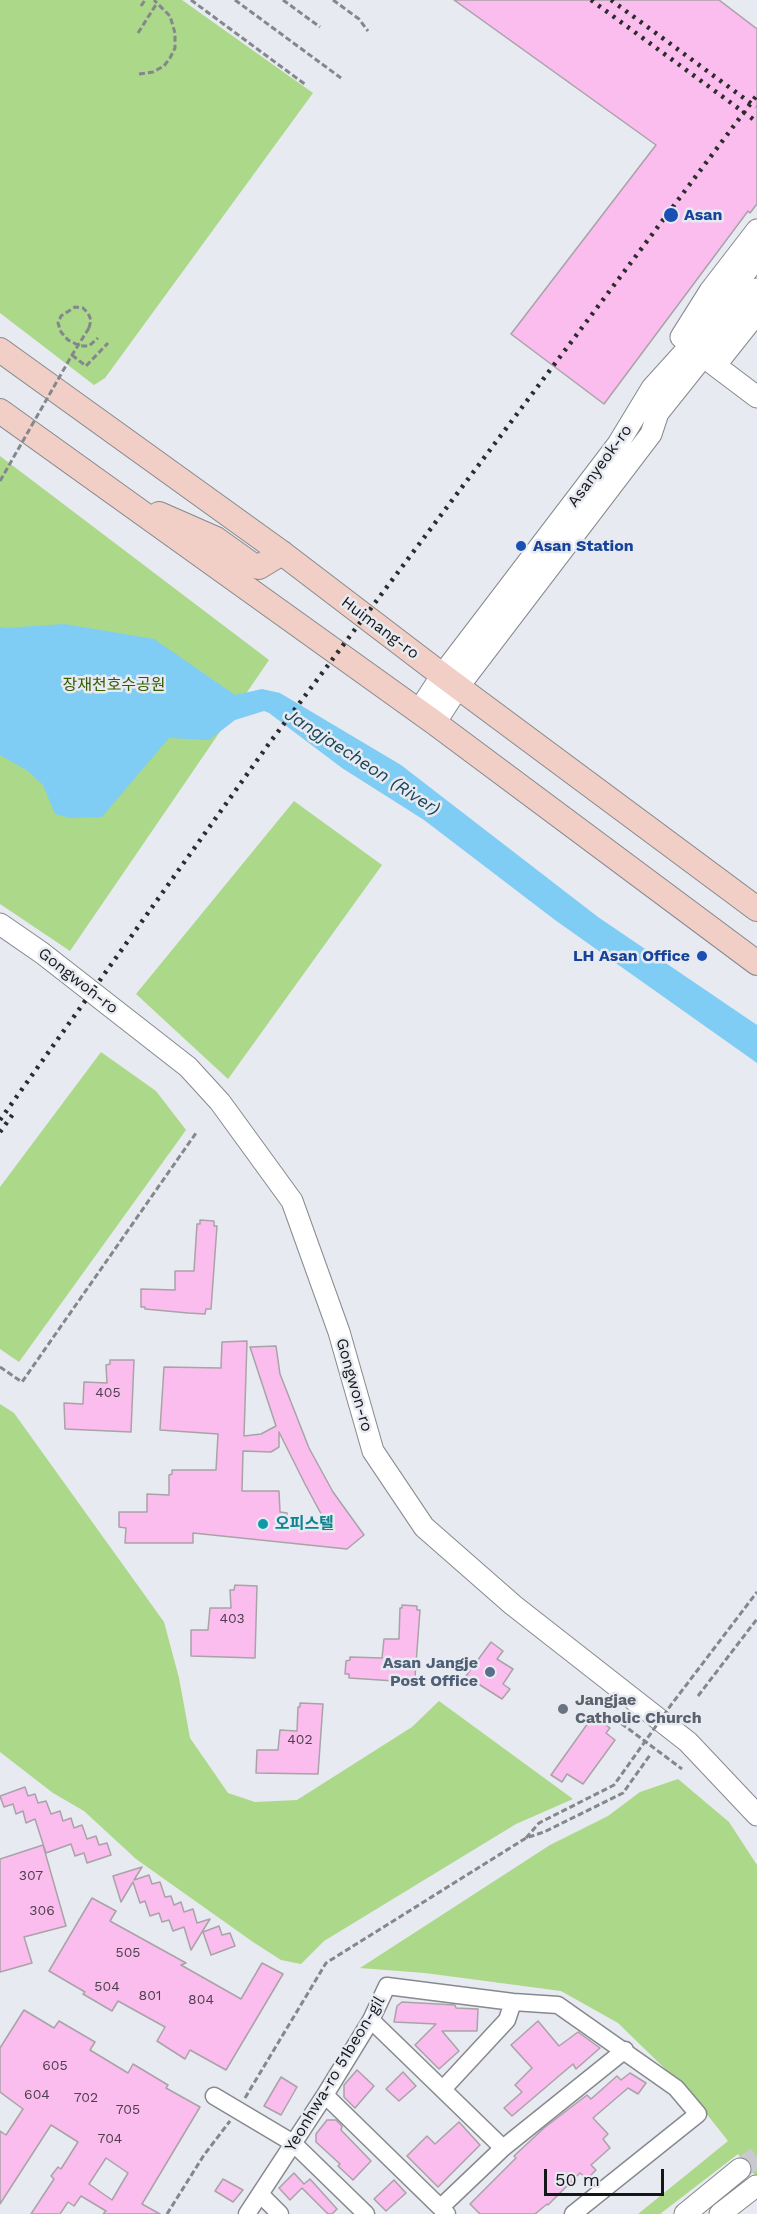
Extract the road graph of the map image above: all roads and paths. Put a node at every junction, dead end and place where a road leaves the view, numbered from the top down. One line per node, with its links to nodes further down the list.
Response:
1 (146, 0): 7 (path)
2 (191, 0): 13 (path)
3 (235, 0): 12 (path)
4 (284, 0): 8 (path)
5 (333, 0): 9 (path)
6 (155, 1): 10 (path); 11 (path)
7 (141, 6)
8 (320, 27)
9 (368, 31)
10 (138, 33)
11 (139, 74)
12 (341, 78)
13 (306, 85)
14 (757, 230): 23 (street)
15 (757, 258): 22 (street, Asanyeok-ro)
16 (757, 289): 22 (street, Asanyeok-ro)
17 (757, 313): 22 (street)
18 (98, 338): 21 (path, bridge)
19 (108, 343): 21 (path)
20 (0, 350): 28 (main road, Huimang-ro)
21 (72, 355): 26 (path, bridge)
22 (702, 356): 23 (street, Asanyeok-ro); 24 (street); 29 (street, Asanyeok-ro)
23 (652, 388): 29 (street, Asanyeok-ro)
24 (757, 397)
25 (0, 411): 27 (main road)
26 (0, 481)
27 (128, 504): 28 (main road); 30 (main road)
28 (282, 554): 29 (main road, Huimang-ro)
29 (451, 681): 30 (street); 31 (main road, Huimang-ro)
30 (427, 718): 33 (main road)
31 (757, 909)
32 (0, 924): 43 (street, Gongwon-ro)
33 (757, 963)
34 (196, 1133): 35 (path)
35 (0, 1367)
36 (757, 1592): 40 (path, bridge)
37 (757, 1619): 38 (path)
38 (698, 1696)
39 (614, 1718): 40 (path)
40 (645, 1740): 42 (path); 44 (path, bridge)
41 (650, 1755): 44 (path)
42 (682, 1769)
43 (757, 1815)
44 (526, 1838): 51 (path)
45 (513, 2002): 46 (street, Yeonhwa-ro 51beon-gil); 47 (street, Yeonhwa-ro 51beon-gil); 48 (street)
46 (371, 2020): 48 (street); 49 (street, Yeonhwa-ro 51beon-gil)
47 (625, 2050): 53 (street); 62 (street, Yeonhwa-ro 51beon-gil)
48 (443, 2089): 53 (street)
49 (325, 2095): 52 (street, Yeonhwa-ro 51beon-gil); 57 (street)
50 (214, 2096): 51 (street)
51 (238, 2110): 52 (street); 58 (path)
52 (293, 2143): 56 (street, Yeonhwa-ro 51beon-gil); 61 (street)
53 (503, 2148): 57 (street)
54 (740, 2169): 63 (street)
55 (756, 2186): 64 (street)
56 (260, 2194): 59 (street, Yeonhwa-ro 51beon-gil); 60 (street)
57 (444, 2211)
58 (167, 2214)
59 (247, 2214)
60 (280, 2214)
61 (366, 2214)
62 (573, 2214)
63 (685, 2214)
64 (720, 2214)

